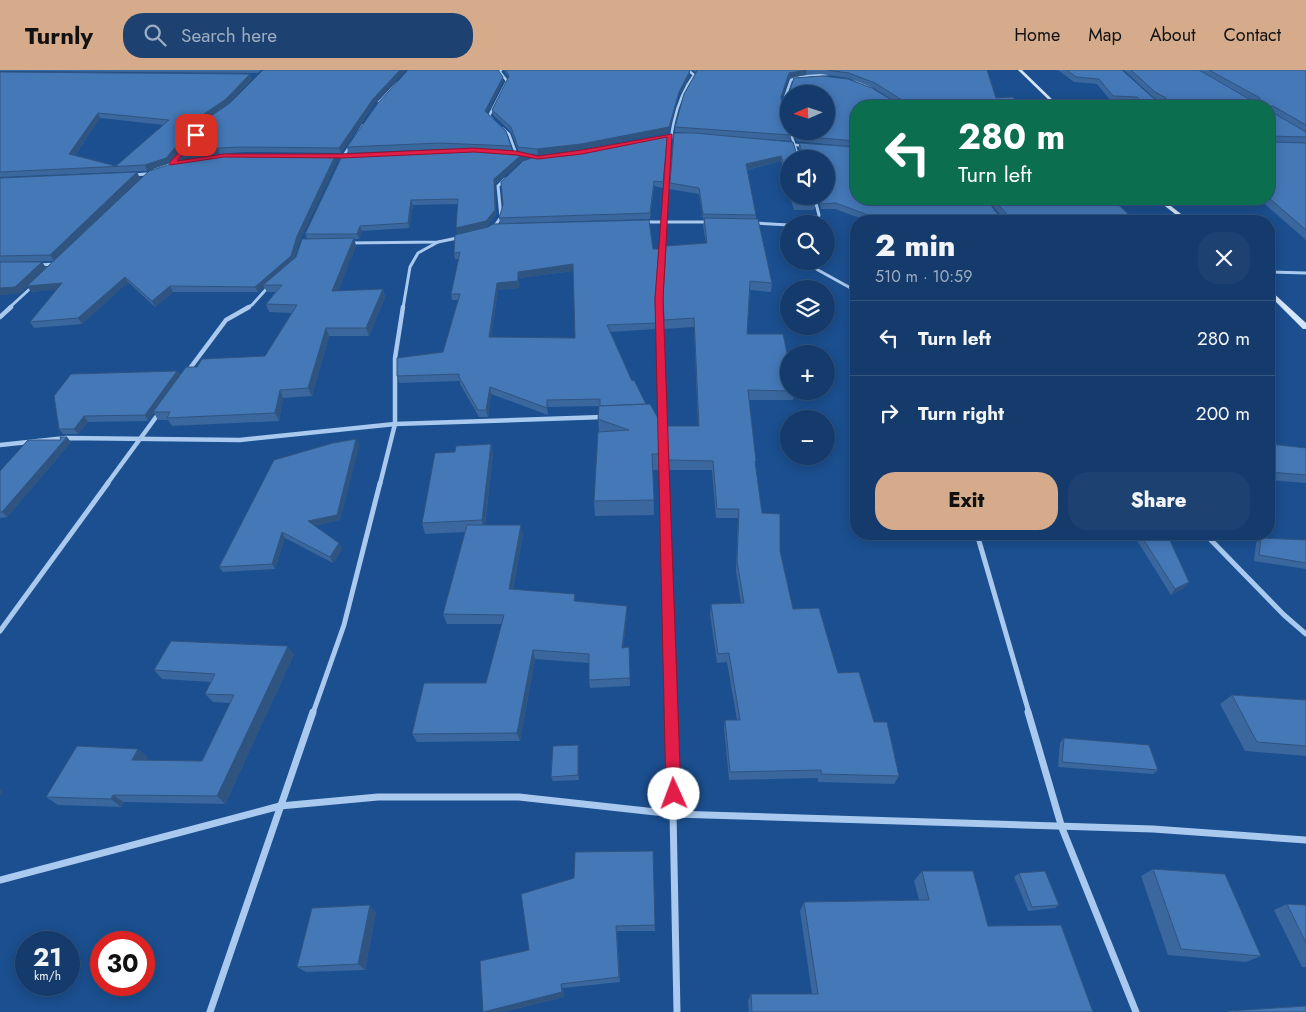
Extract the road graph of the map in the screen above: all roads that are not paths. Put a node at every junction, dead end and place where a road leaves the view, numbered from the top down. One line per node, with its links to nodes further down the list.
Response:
1 (501, 70): 20 (street)
2 (688, 70): 12 (street)
3 (1020, 70): 9 (street)
4 (833, 74): 7 (street)
5 (403, 77): 10 (street)
6 (848, 77): 8 (street)
7 (789, 85)
8 (877, 92)
9 (1051, 100)
10 (376, 106)
11 (366, 120): 23 (street)
12 (670, 135): 13 (street); 37 (street)
13 (678, 135)
14 (793, 140): 16 (street)
15 (784, 143): 16 (street)
16 (794, 144): 17 (street); 19 (street)
17 (810, 146)
18 (464, 150): 20 (street)
19 (796, 150)
20 (516, 153): 26 (street)
21 (178, 156): 28 (street)
22 (214, 156): 28 (street)
23 (342, 156): 24 (street); 29 (street)
24 (352, 156)
25 (547, 157): 26 (street)
26 (538, 158): 27 (street)
27 (530, 161)
28 (172, 164): 30 (street)
29 (338, 165)
30 (147, 174): 32 (street); 33 (street)
31 (511, 174): 42 (street)
32 (128, 175)
33 (143, 178)
34 (1167, 205): 35 (street)
35 (1179, 215)
36 (634, 222): 37 (street)
37 (664, 222): 38 (street); 62 (street)
38 (718, 222)
39 (745, 223): 40 (street)
40 (780, 225)
41 (506, 226): 42 (street)
42 (496, 227): 43 (street)
43 (488, 230)
44 (466, 236): 45 (street)
45 (438, 242): 46 (street); 65 (street)
46 (341, 243)
47 (62, 258): 49 (street)
48 (37, 264): 49 (street)
49 (56, 264): 51 (street)
50 (818, 270): 56 (street)
51 (49, 271)
52 (1275, 272): 53 (street)
53 (1306, 274)
54 (277, 279): 60 (street)
55 (35, 284): 58 (street)
56 (850, 288)
57 (1275, 297): 59 (street)
58 (0, 316)
59 (1306, 327)
60 (186, 375)
61 (163, 407): 66 (street)
62 (662, 415): 63 (street); 73 (street)
63 (652, 416)
64 (612, 417): 65 (street)
65 (395, 424): 66 (street); 72 (street)
66 (140, 438): 67 (street); 70 (street)
67 (0, 445)
68 (979, 540): 74 (street)
69 (1211, 540): 71 (street)
70 (0, 631)
71 (1306, 634)
72 (280, 806): 73 (street); 76 (street); 77 (street)
73 (674, 814): 74 (street); 78 (street)
74 (1062, 828): 75 (street); 79 (street)
75 (1306, 840)
76 (0, 880)
77 (210, 1012)
78 (677, 1012)
79 (1136, 1012)

